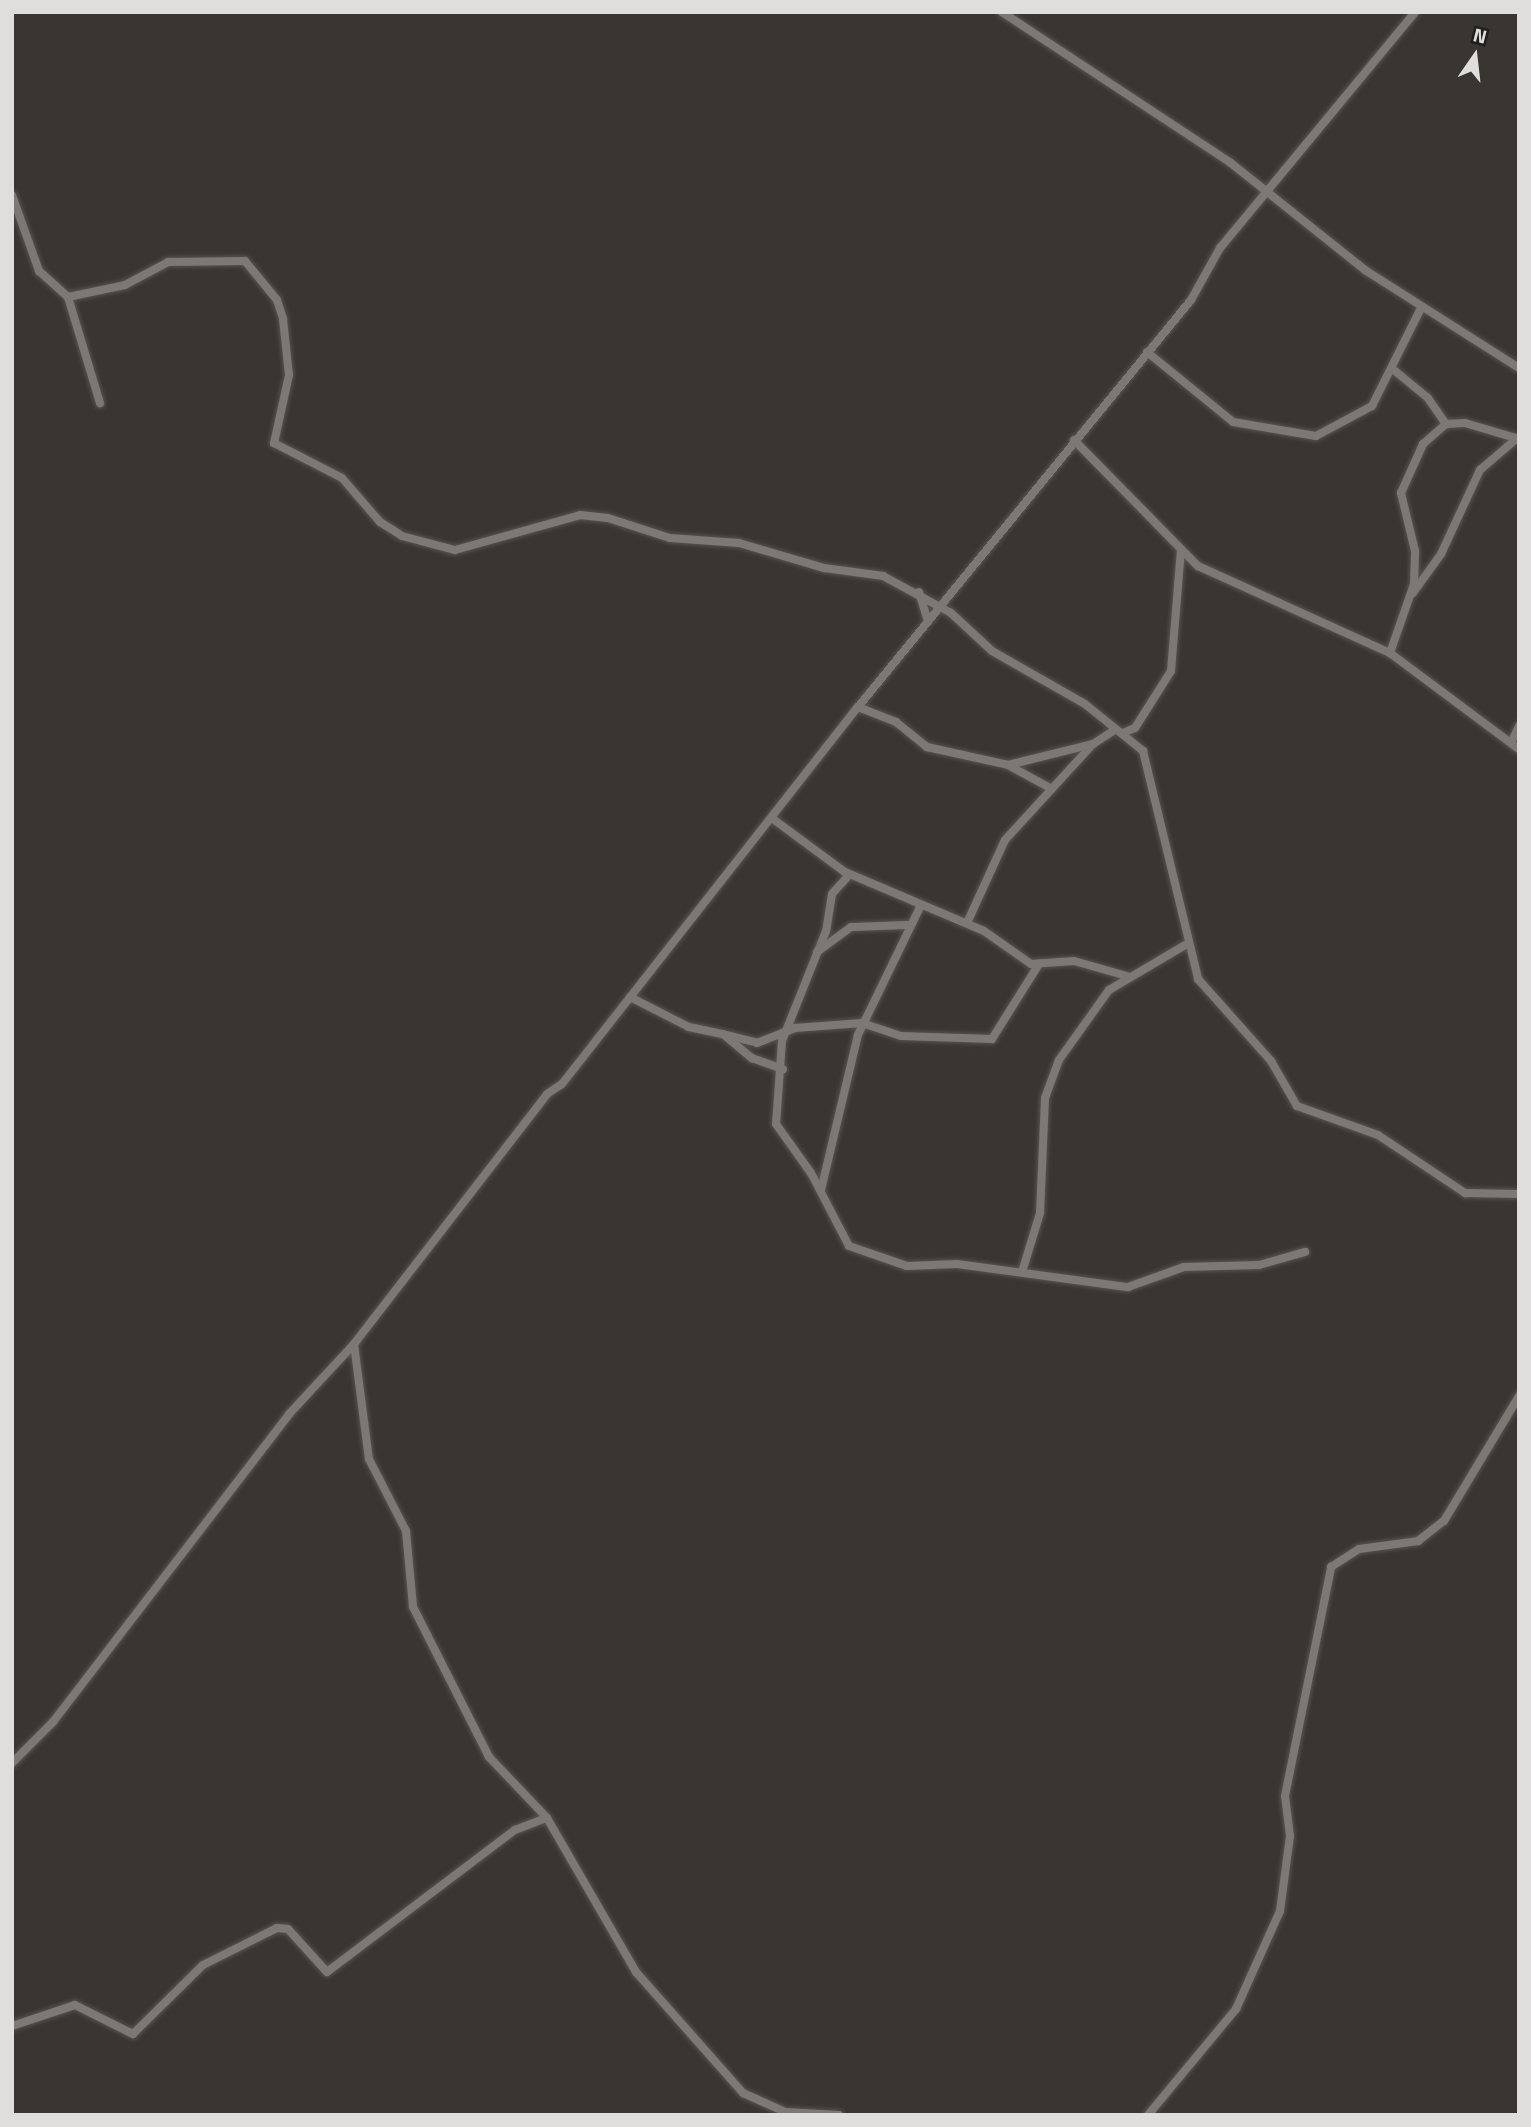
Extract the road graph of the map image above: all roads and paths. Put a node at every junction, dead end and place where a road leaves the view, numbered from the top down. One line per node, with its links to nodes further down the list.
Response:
1 (1002, 12): 4 (street)
2 (1415, 12): 4 (street)
3 (12, 195): 5 (street)
4 (1268, 196): 6 (street); 7 (street)
5 (68, 297): 10 (street); 15 (street)
6 (1421, 308): 8 (street); 9 (street)
7 (1147, 352): 9 (street); 13 (street)
8 (1519, 368)
9 (1395, 371): 11 (street)
10 (100, 403)
11 (1446, 424): 12 (street); 16 (street)
12 (1517, 439): 16 (street)
13 (1074, 440): 14 (street); 17 (street)
14 (1181, 549): 19 (street); 22 (street)
15 (919, 592): 17 (street); 18 (street)
16 (1412, 593): 19 (street)
17 (940, 606): 18 (street); 22 (street)
18 (928, 622): 20 (street)
19 (1390, 653): 23 (street)
20 (858, 707): 26 (street); 28 (street)
21 (1519, 726): 23 (street)
22 (1119, 731): 24 (street); 33 (street)
23 (1512, 741): 25 (street)
24 (1093, 744): 26 (street); 27 (street)
25 (1519, 749)
26 (1008, 765): 27 (street)
27 (1052, 789): 31 (street)
28 (773, 819): 29 (street); 37 (street)
29 (849, 875): 30 (street); 34 (street)
30 (921, 905): 31 (street); 32 (street)
31 (967, 923): 35 (street)
32 (909, 925): 34 (street); 38 (street)
33 (1185, 945): 36 (street); 43 (street)
34 (815, 953): 39 (street)
35 (1039, 964): 36 (street); 38 (street)
36 (1127, 976): 45 (street)
37 (629, 997): 40 (street); 46 (street)
38 (862, 1023): 39 (street); 42 (street)
39 (786, 1031): 40 (street); 41 (street)
40 (726, 1035): 41 (street)
41 (783, 1069): 42 (street)
42 (821, 1190): 45 (street)
43 (1519, 1194)
44 (1305, 1252): 45 (street)
45 (1022, 1272)
46 (354, 1344): 47 (street); 48 (street)
47 (343, 1353): 48 (street); 50 (street)
48 (354, 1366): 51 (street)
49 (1519, 1396): 54 (street)
50 (12, 1763)
51 (547, 1818): 52 (street); 53 (street)
52 (12, 2026)
53 (839, 2115)
54 (1148, 2115)

